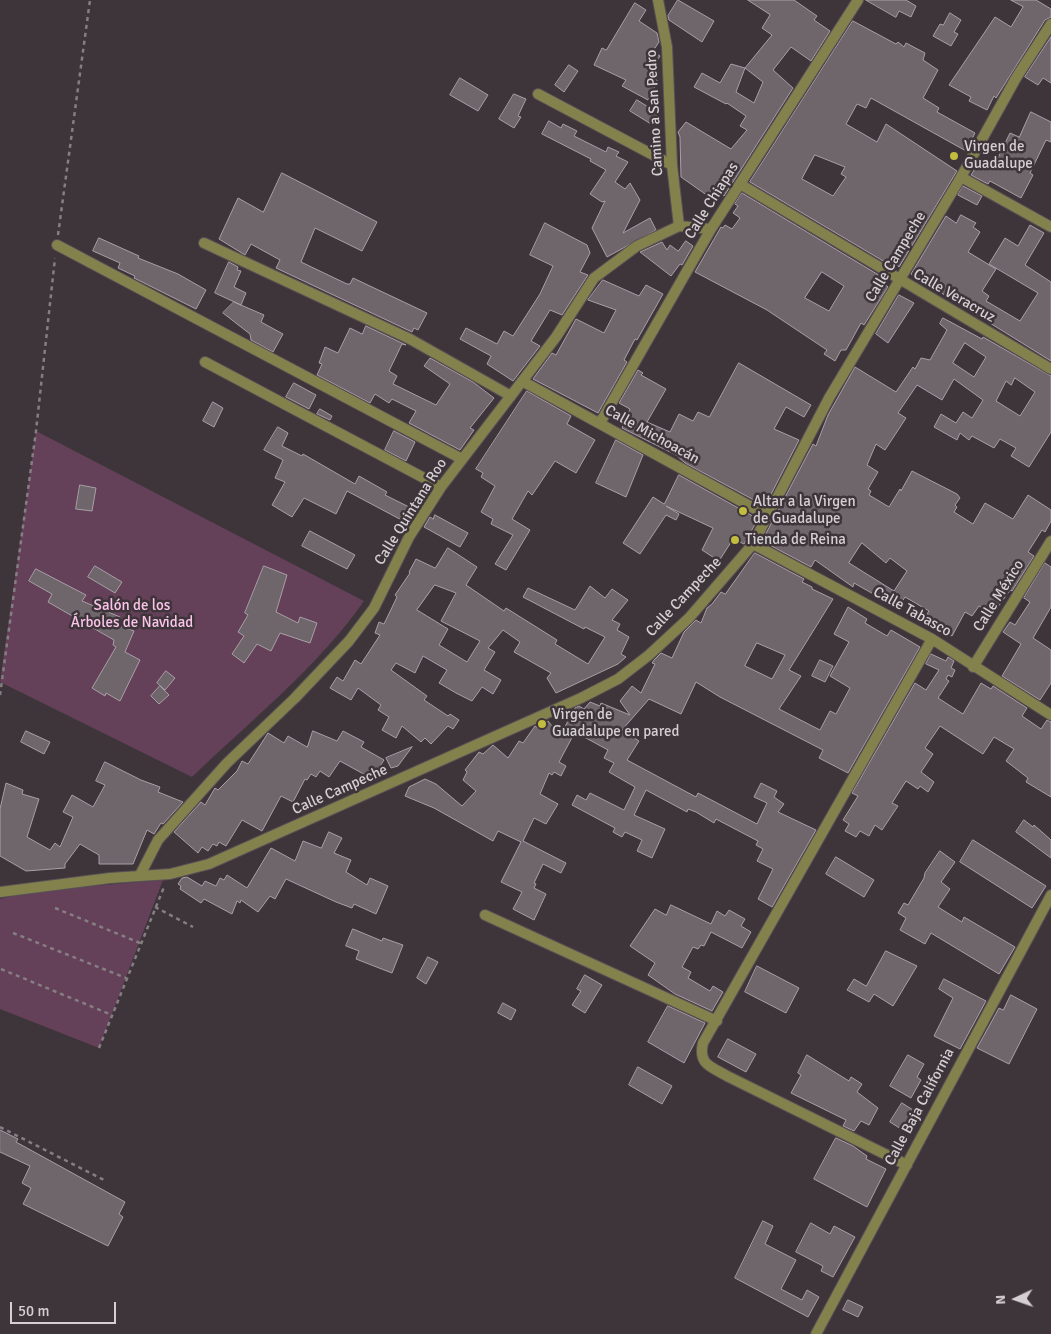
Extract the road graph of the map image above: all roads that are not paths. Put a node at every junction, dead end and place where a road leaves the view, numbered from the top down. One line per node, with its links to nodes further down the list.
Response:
1 (658, 0): 5 (street, Camino a San Pedro)
2 (858, 0): 7 (street, Calle Chiapas)
3 (1051, 24): 6 (street, Calle Campeche)
4 (538, 94): 5 (street)
5 (672, 164): 8 (street, Camino a San Pedro)
6 (961, 177): 9 (street); 13 (street, Calle Campeche)
7 (740, 184): 10 (street, Calle Chiapas); 13 (street, Calle Veracruz)
8 (679, 226): 10 (street); 16 (street, Calle Quintana Roo)
9 (1051, 227)
10 (711, 229): 18 (street, Calle Chiapas)
11 (204, 243): 17 (street)
12 (57, 245): 19 (street)
13 (899, 281): 15 (street, Calle Veracruz); 21 (street, Calle Campeche)
14 (206, 362): 20 (street)
15 (1051, 370)
16 (522, 381): 17 (street, Calle Quintana Roo); 18 (street, Calle Michoacán)
17 (512, 396): 19 (street, Calle Quintana Roo)
18 (600, 423): 21 (street, Calle Michoacán)
19 (462, 459): 20 (street, Calle Quintana Roo)
20 (441, 487): 27 (street, Calle Quintana Roo)
21 (768, 516): 23 (street, Calle Campeche)
22 (1051, 541): 25 (street, Calle México)
23 (753, 544): 24 (street, Calle Tabasco); 27 (street, Calle Campeche)
24 (932, 639): 25 (street, Calle Tabasco); 31 (street)
25 (973, 667): 26 (street, Calle Tabasco)
26 (1051, 715)
27 (140, 875): 28 (street, Calle Campeche)
28 (0, 892)
29 (1051, 895): 32 (street, Calle Baja California)
30 (485, 914): 31 (street)
31 (717, 1021): 32 (street)
32 (907, 1165): 33 (street, Calle Baja California)
33 (816, 1334)

